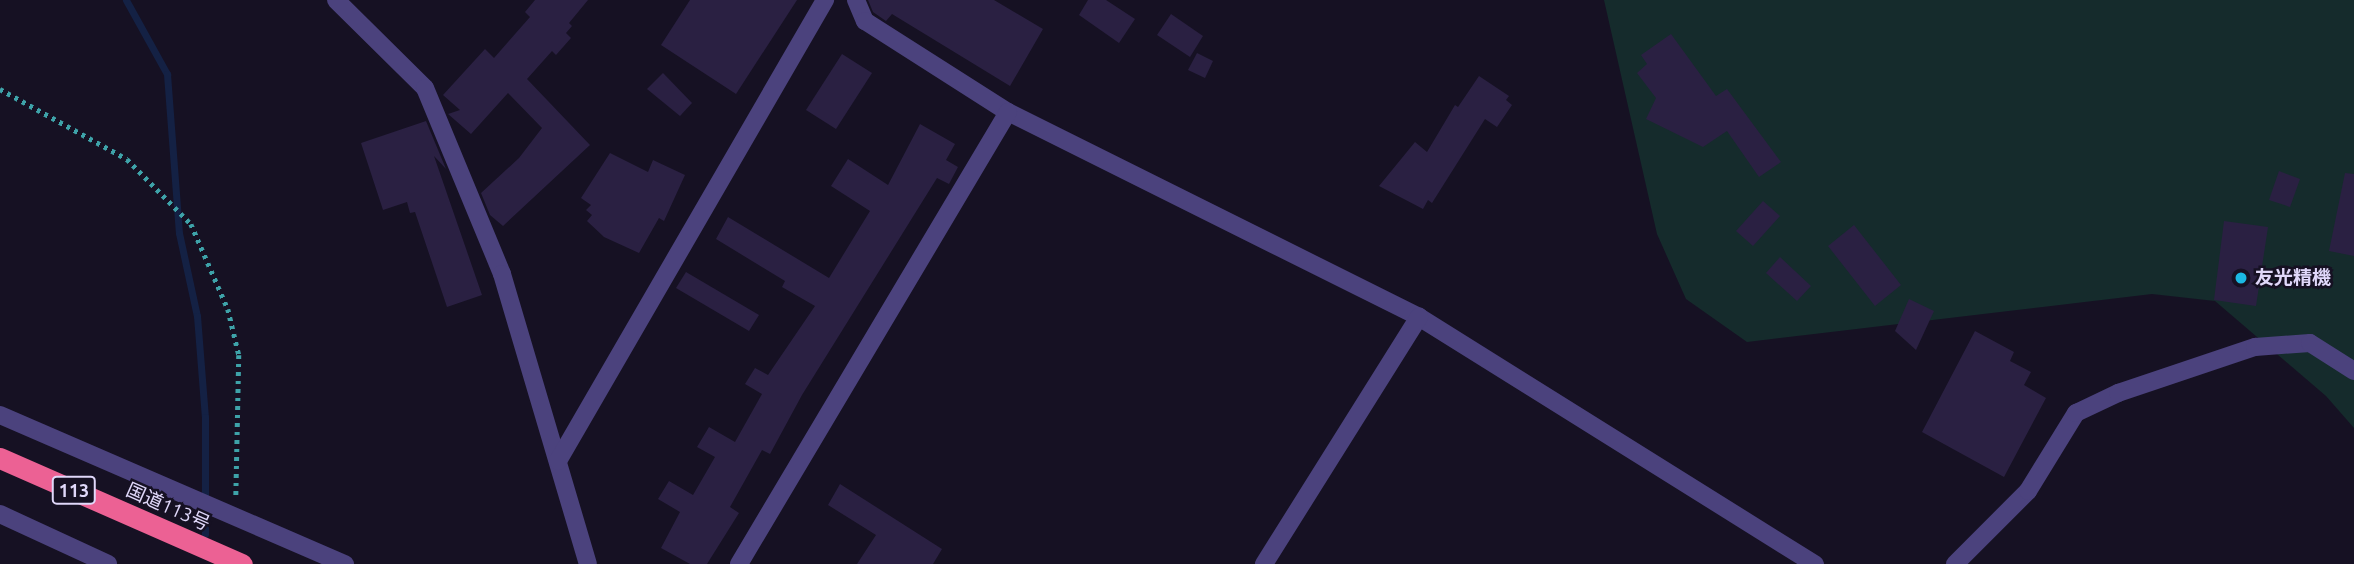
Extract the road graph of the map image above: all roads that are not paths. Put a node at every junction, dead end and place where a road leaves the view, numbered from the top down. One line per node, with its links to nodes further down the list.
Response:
1 (336, 0): 9 (street)
2 (825, 0): 9 (street)
3 (856, 0): 4 (street)
4 (1008, 112): 5 (street); 15 (street)
5 (1419, 317): 16 (street); 17 (street)
6 (2354, 371): 18 (street)
7 (0, 415): 13 (street)
8 (0, 458): 12 (highway, 国道113号 / 113)
9 (558, 461): 14 (street)
10 (0, 514): 11 (street)
11 (108, 564)
12 (242, 564)
13 (345, 564)
14 (588, 564)
15 (739, 564)
16 (1264, 564)
17 (1815, 564)
18 (1955, 564)

